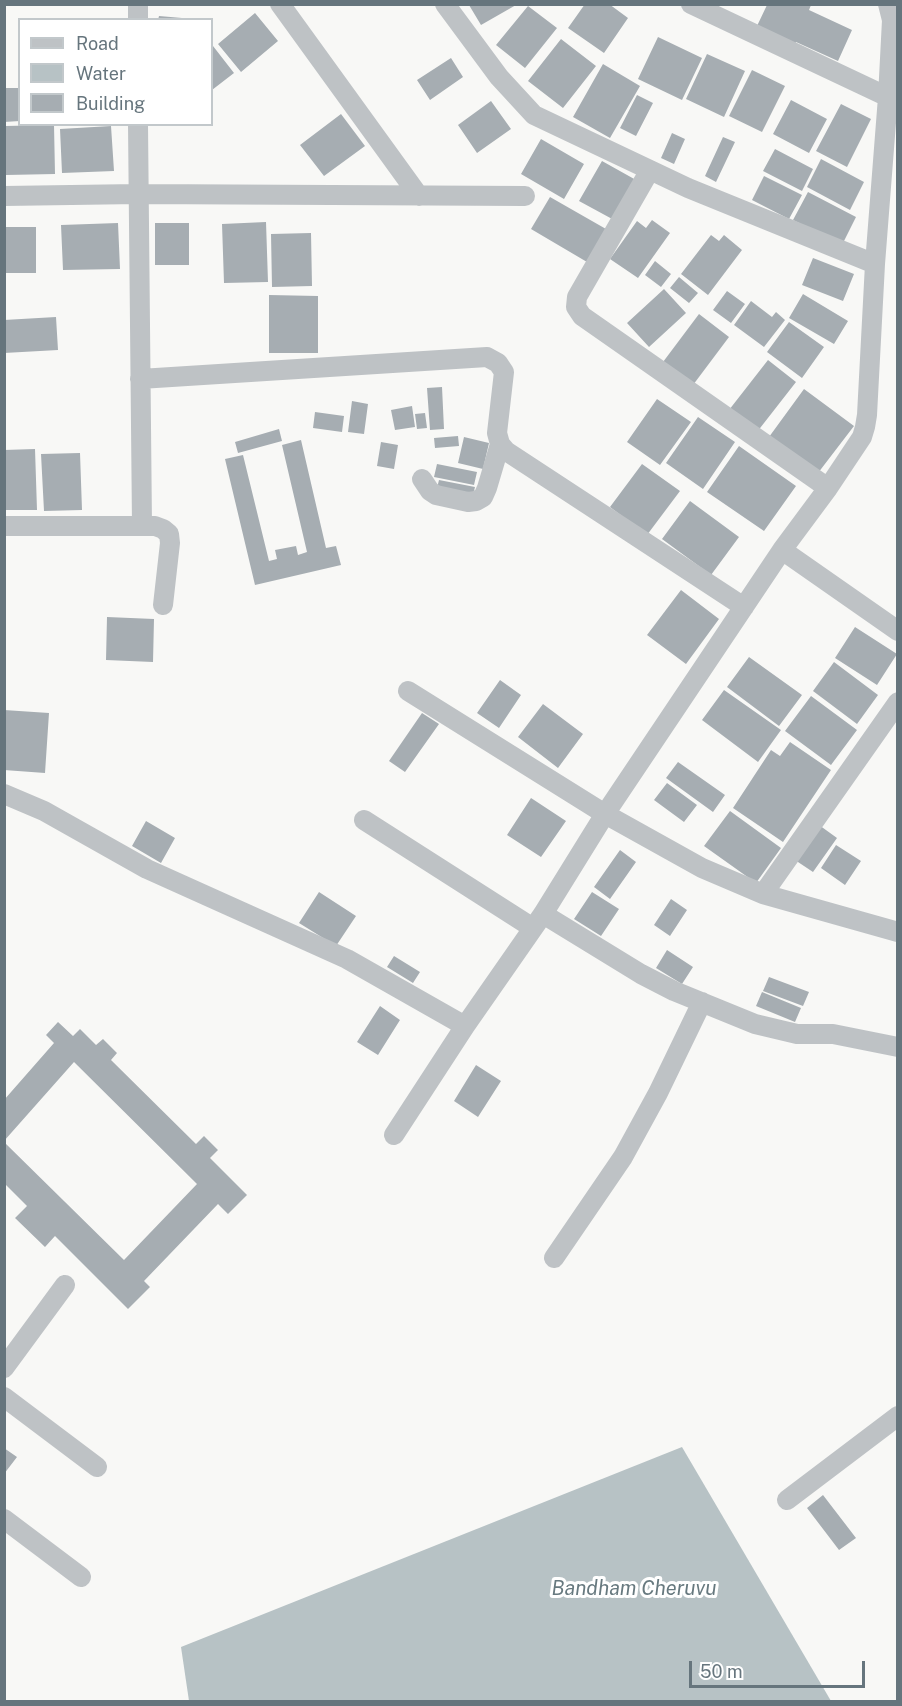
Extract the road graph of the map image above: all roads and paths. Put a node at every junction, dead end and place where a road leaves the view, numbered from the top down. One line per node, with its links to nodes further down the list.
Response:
1 (280, 4): 10 (street)
2 (445, 4): 7 (street)
3 (691, 4): 5 (street)
4 (888, 4): 5 (street)
5 (888, 97): 12 (street)
6 (138, 126): 8 (street)
7 (650, 170): 12 (street); 16 (street)
8 (138, 194): 9 (street); 10 (street); 13 (street)
9 (4, 196)
10 (419, 196): 11 (street)
11 (525, 196)
12 (875, 264): 16 (street)
13 (140, 379): 14 (street); 18 (street)
14 (500, 444): 15 (street); 21 (street)
15 (422, 479)
16 (828, 488): 19 (street)
17 (4, 526): 18 (street)
18 (142, 526): 20 (street)
19 (782, 549): 21 (street); 22 (street)
20 (163, 605)
21 (744, 607): 26 (street)
22 (897, 631)
23 (408, 691): 26 (street)
24 (897, 702): 28 (street)
25 (4, 794): 32 (street)
26 (605, 814): 28 (street); 29 (street)
27 (364, 820): 29 (street)
28 (762, 894): 30 (street)
29 (538, 921): 31 (street); 32 (street)
30 (897, 932)
31 (702, 1002): 33 (street); 35 (street)
32 (465, 1026): 34 (street)
33 (897, 1047)
34 (394, 1136)
35 (554, 1258)
36 (65, 1285): 37 (street)
37 (4, 1368)
38 (4, 1397): 40 (street)
39 (897, 1416): 41 (street)
40 (97, 1467)
41 (787, 1500)
42 (4, 1519): 43 (street)
43 (81, 1577)

